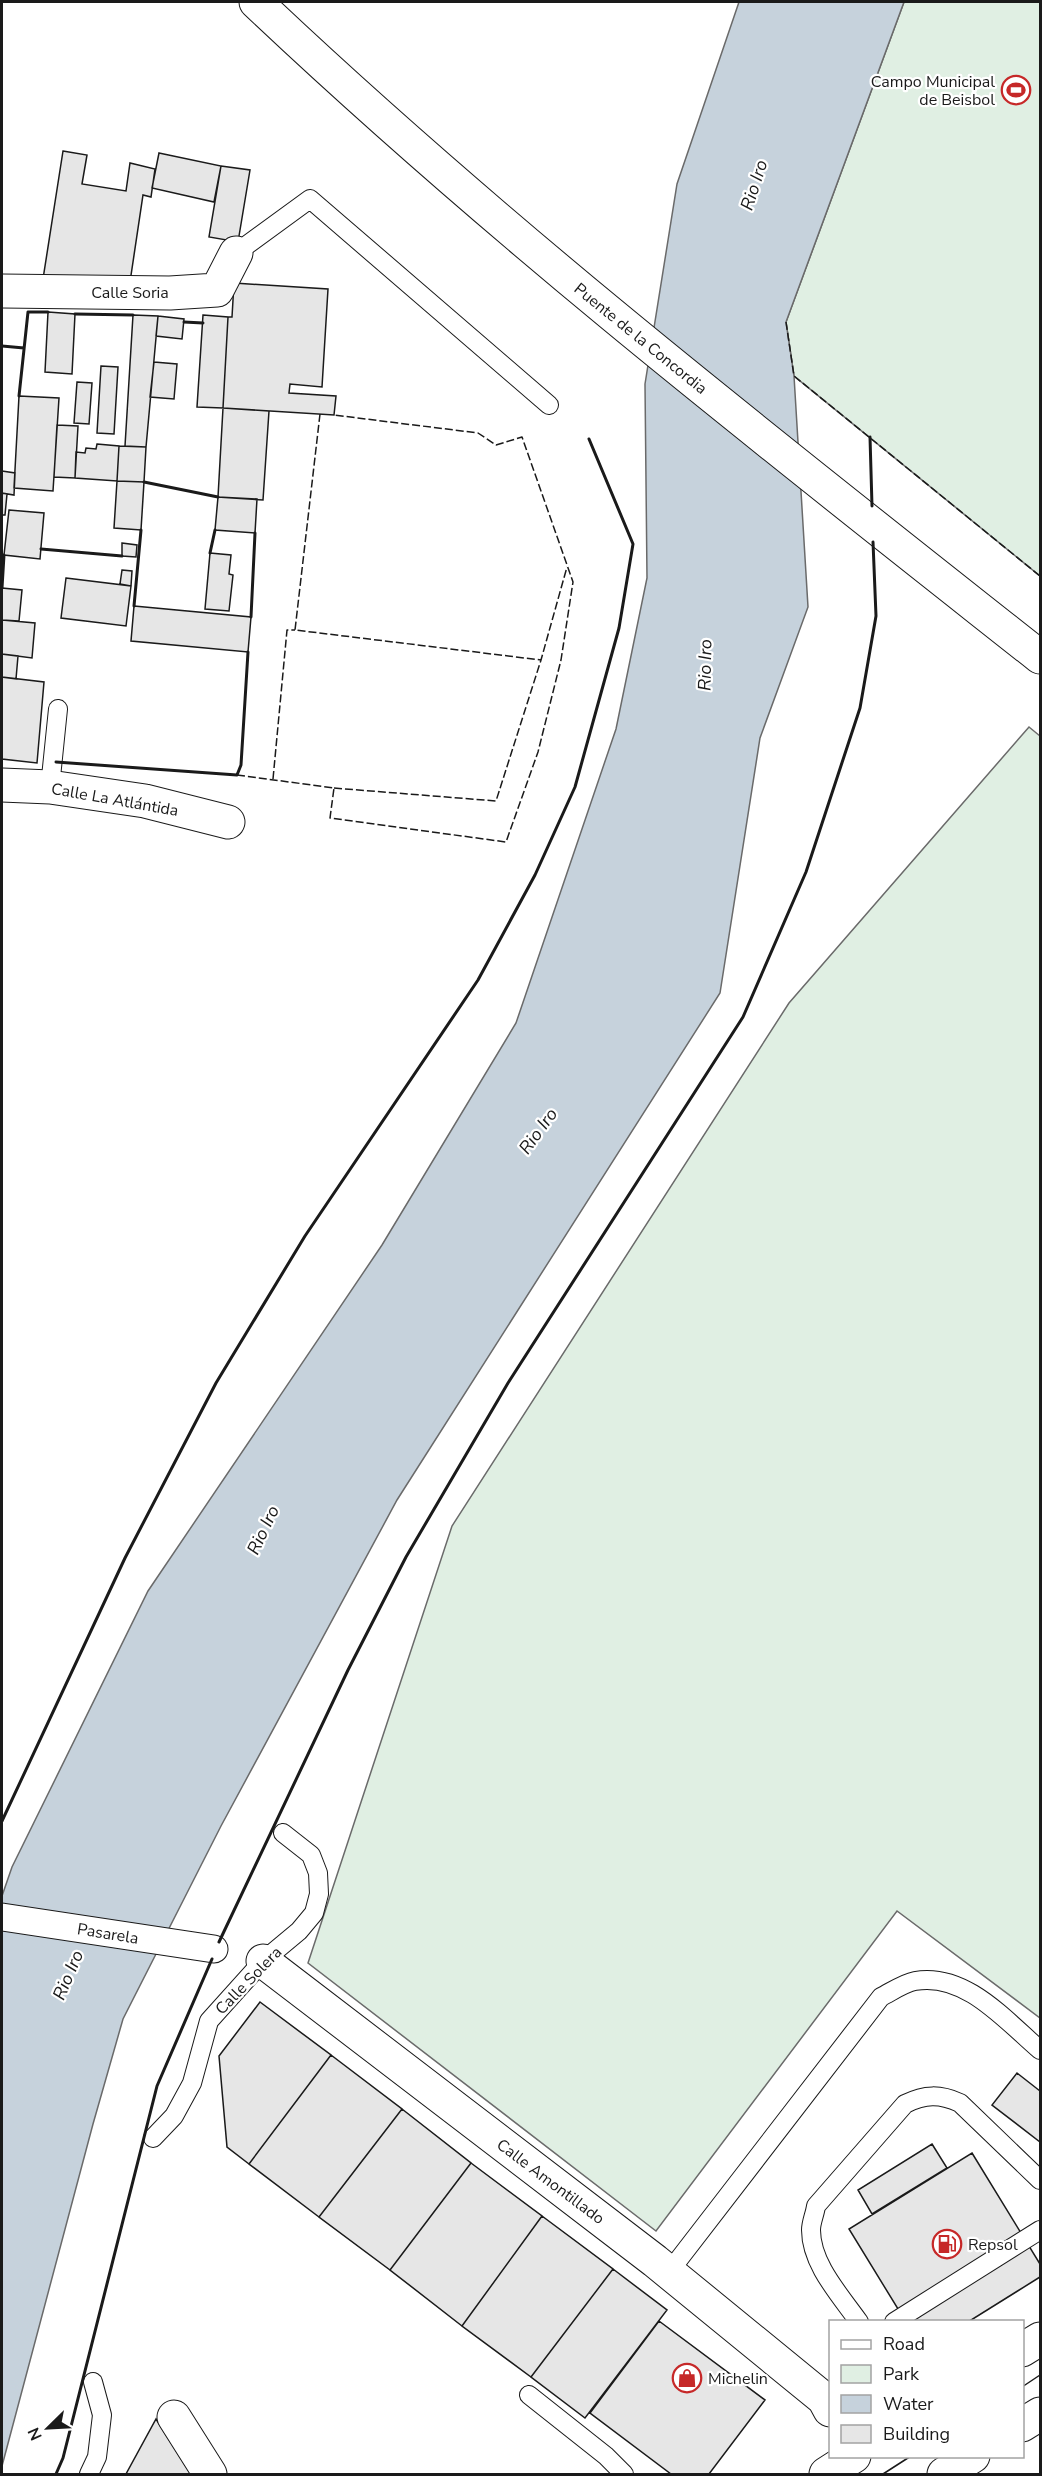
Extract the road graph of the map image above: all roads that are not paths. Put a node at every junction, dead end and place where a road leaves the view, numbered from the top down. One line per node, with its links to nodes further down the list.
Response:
1 (256, 2): 5 (street, Puente de la Concordia)
2 (236, 253): 3 (street, Calle Soria); 4 (lane)
3 (2, 291)
4 (549, 405)
5 (1041, 657)
6 (58, 709): 8 (lane)
7 (2, 785): 8 (street, Calle La Atlántida)
8 (50, 787): 9 (street, Calle La Atlántida)
9 (228, 822)
10 (282, 1833): 13 (lane, Calle Solera)
11 (2, 1917): 12 (street, Pasarela)
12 (214, 1949)
13 (263, 1961): 15 (lane, Calle Solera); 18 (street, Calle Amontillado)
14 (1041, 2050): 18 (lane)
15 (153, 2138)
16 (1041, 2180): 19 (lane)
17 (1041, 2230): 20 (lane)
18 (669, 2272): 25 (street, Calle Amontillado)
19 (858, 2320)
20 (897, 2320)
21 (1041, 2339): 22 (street)
22 (1024, 2349)
23 (93, 2382): 31 (lane)
24 (529, 2395): 33 (lane)
25 (828, 2400)
26 (1041, 2414): 28 (street)
27 (174, 2417): 32 (street)
28 (1024, 2424)
29 (852, 2458): 34 (street)
30 (971, 2458): 35 (street)
31 (89, 2475)
32 (210, 2475)
33 (624, 2475)
34 (826, 2475)
35 (944, 2475)

